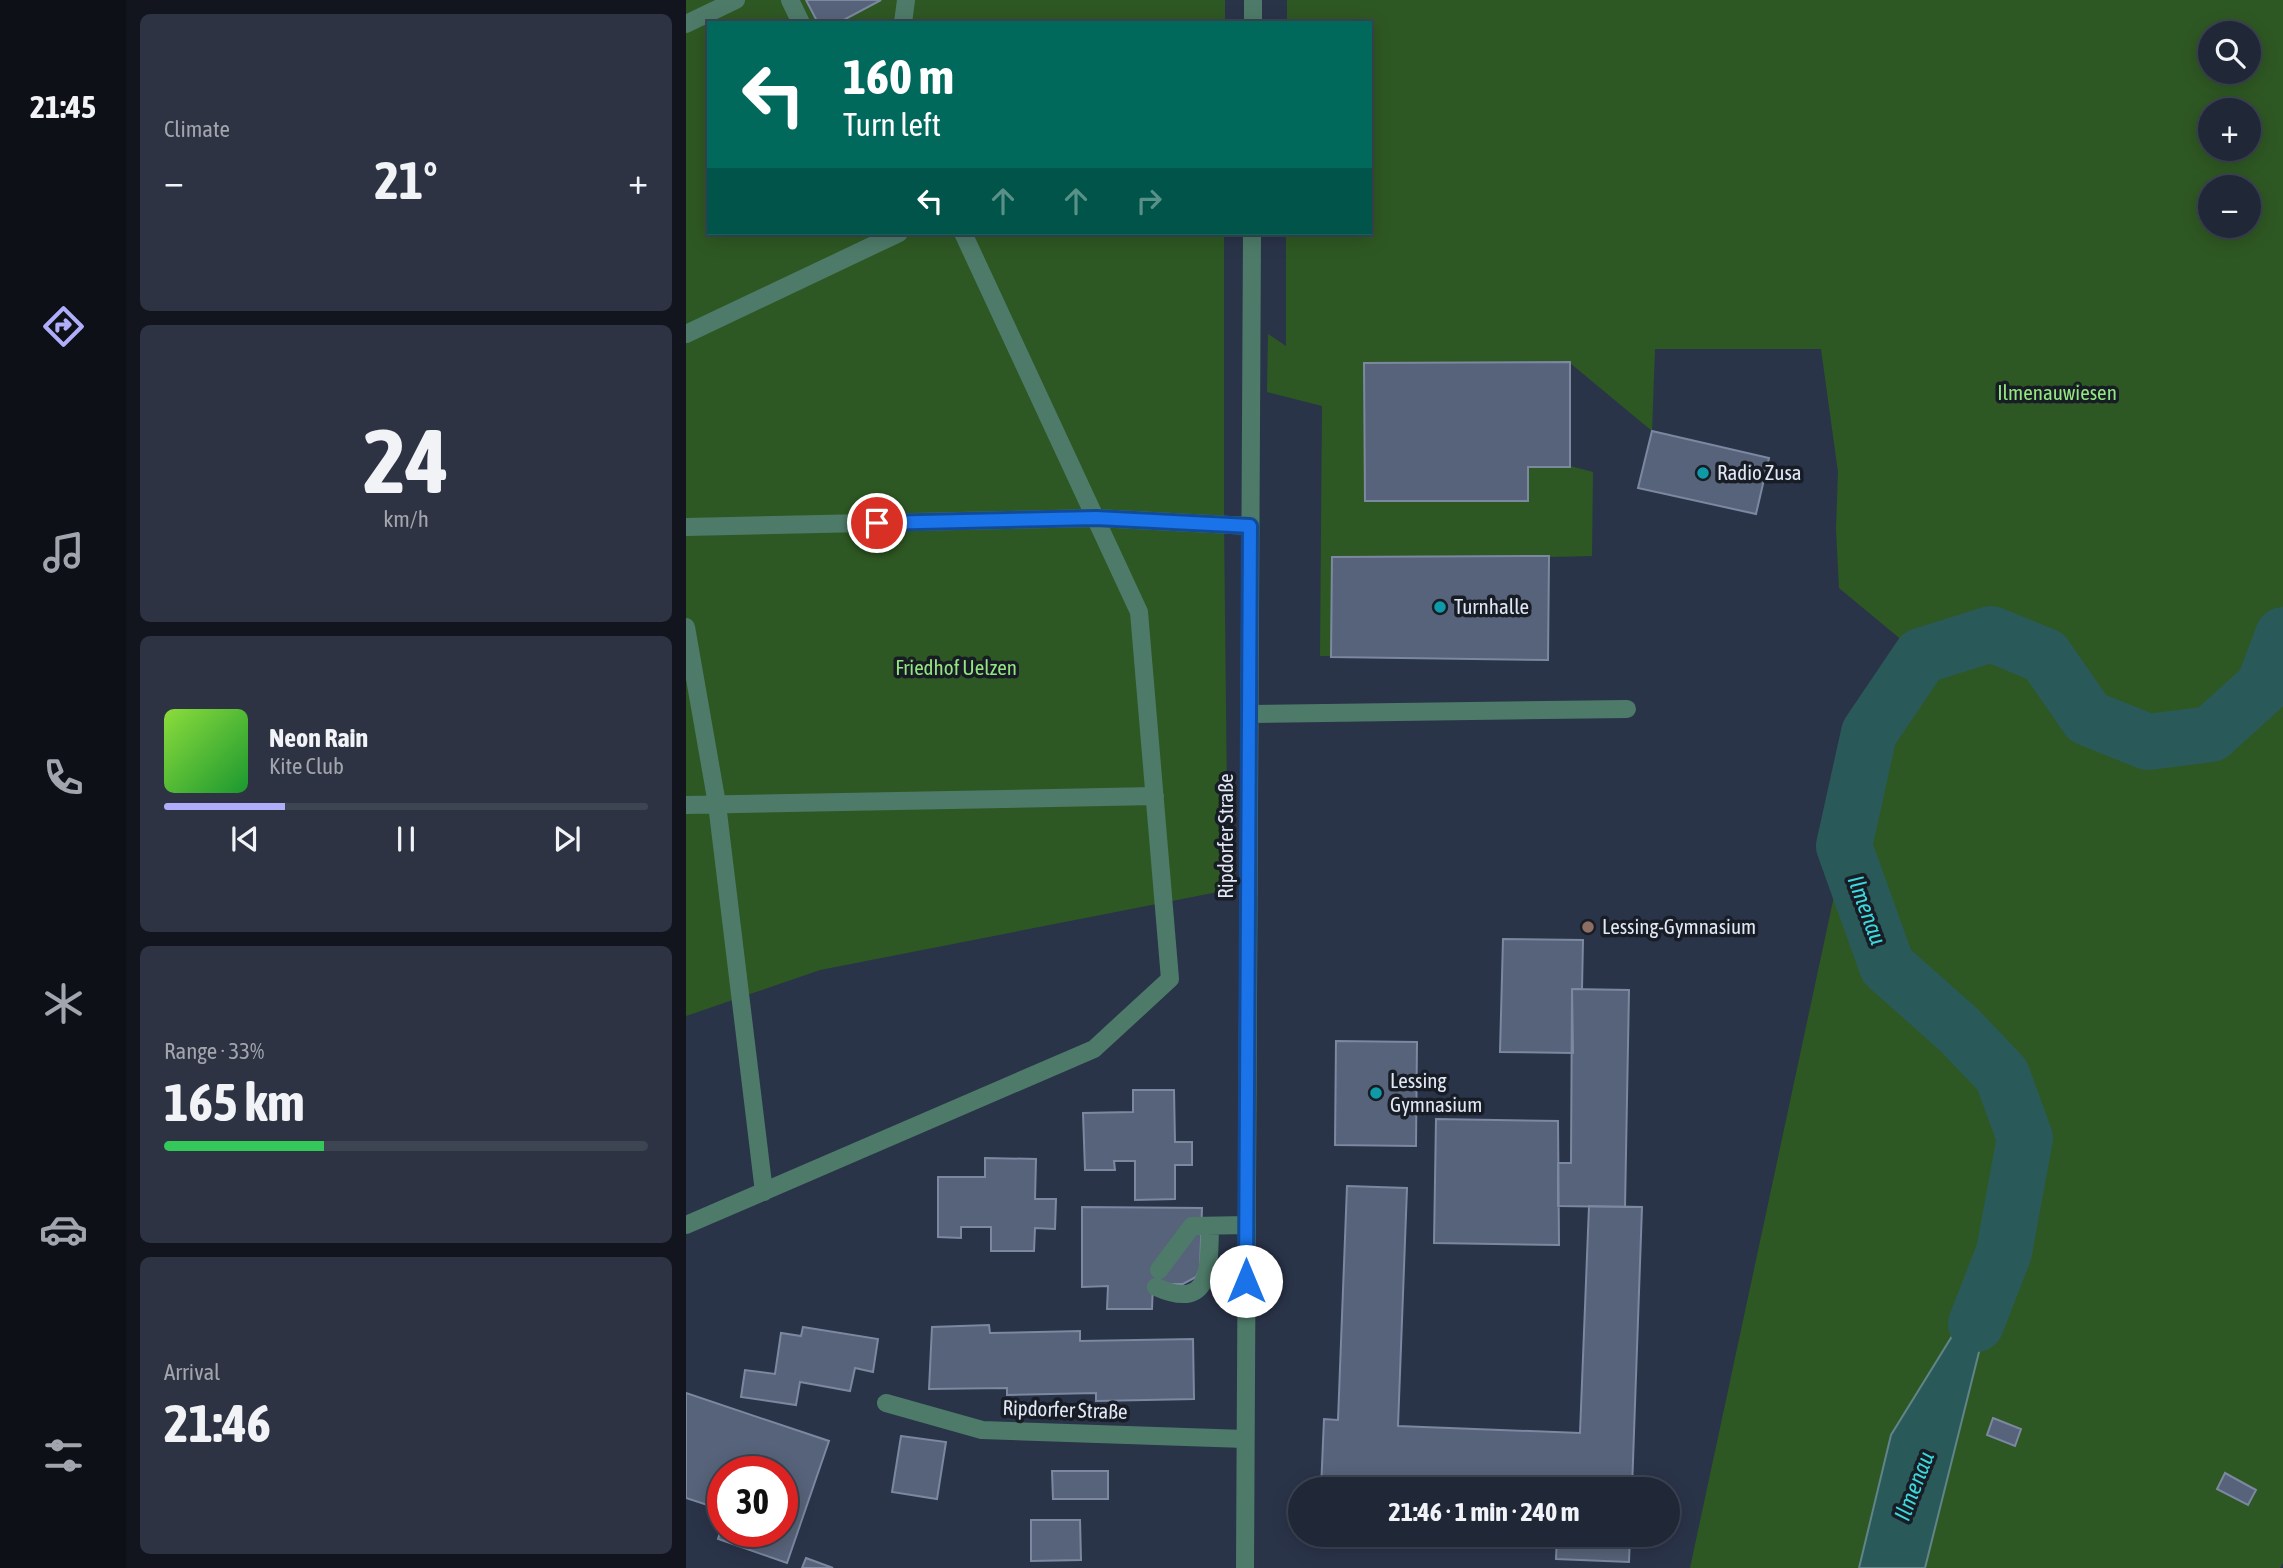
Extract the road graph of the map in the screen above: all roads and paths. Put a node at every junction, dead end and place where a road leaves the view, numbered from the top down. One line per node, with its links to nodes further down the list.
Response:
1 (736, 0): 8 (street)
2 (790, 0): 5 (street)
3 (906, 0): 6 (street)
4 (1253, 0): 7 (street)
5 (800, 21)
6 (904, 21)
7 (1253, 21)
8 (686, 24)
9 (896, 235): 12 (street)
10 (964, 235): 13 (street)
11 (1252, 235): 14 (street, Ripdorfer Straße)
12 (686, 334)
13 (1096, 518): 14 (street); 15 (street); 19 (street)
14 (1250, 526): 18 (street, Ripdorfer Straße)
15 (686, 527)
16 (686, 627): 20 (street)
17 (1627, 709): 18 (street)
18 (1249, 714): 24 (street, Ripdorfer Straße)
19 (1155, 796): 20 (street); 22 (street)
20 (717, 804): 21 (street); 22 (street)
21 (686, 805)
22 (764, 1192): 23 (street)
23 (686, 1225)
24 (1247, 1225): 25 (street); 27 (street, Ripdorfer Straße)
25 (1210, 1226): 25 (street)
26 (886, 1403): 27 (street, Ripdorfer Straße)
27 (1245, 1439): 28 (street, Ripdorfer Straße)
28 (1245, 1568)

